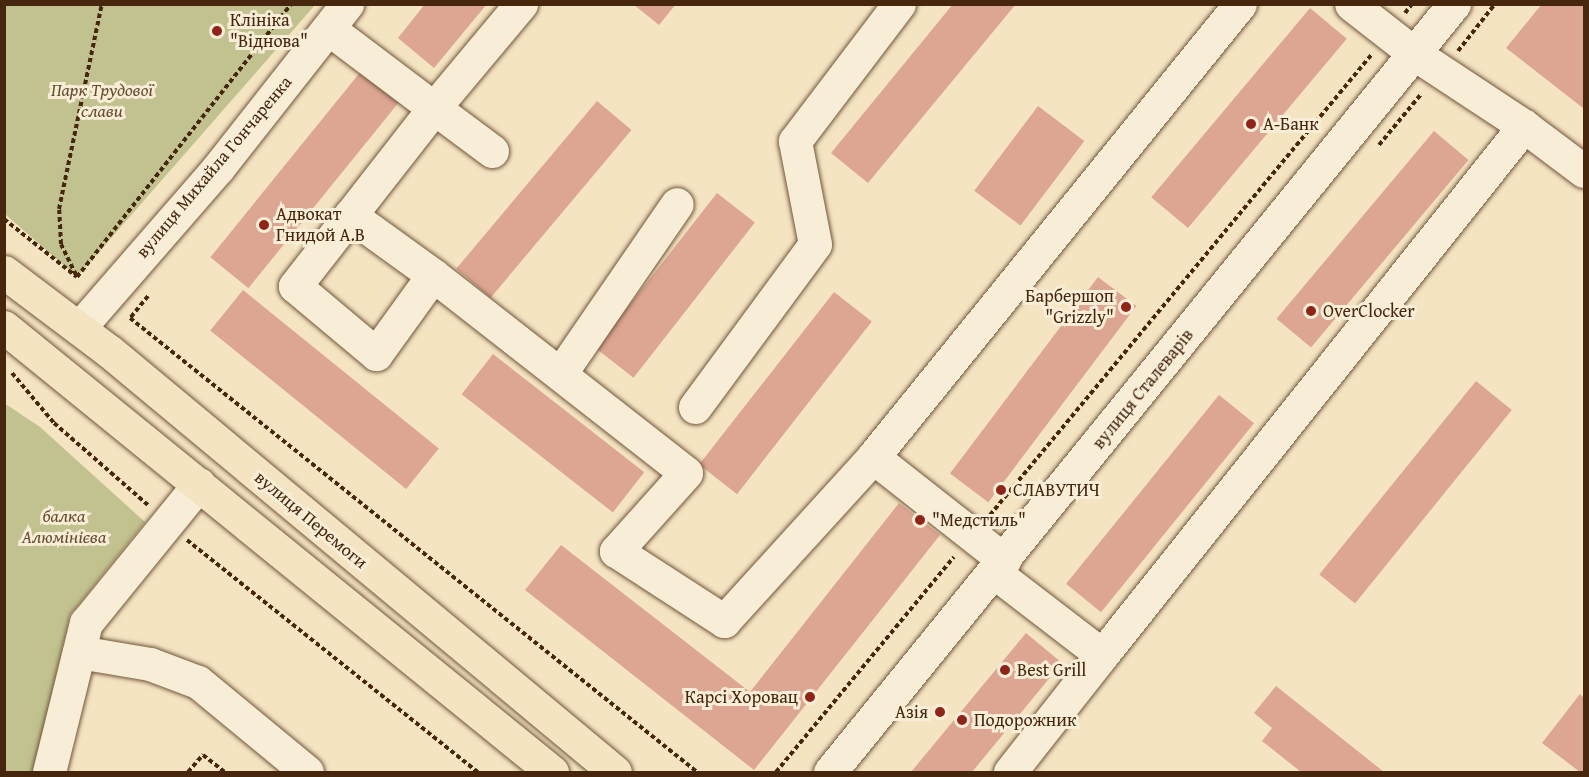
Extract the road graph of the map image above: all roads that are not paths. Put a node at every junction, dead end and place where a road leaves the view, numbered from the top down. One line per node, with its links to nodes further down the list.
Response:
1 (521, 4): 8 (street)
2 (899, 4): 20 (street)
3 (1240, 4): 21 (street)
4 (1351, 4): 7 (street)
5 (1454, 4): 7 (street, вулиця Сталеварів)
6 (338, 17): 8 (street); 17 (street, вулиця Михайла Гончаренка)
7 (1415, 54): 9 (street); 23 (street, вулиця Сталеварів)
8 (434, 108): 10 (street); 13 (street)
9 (1524, 126): 11 (street); 25 (street)
10 (492, 152)
11 (1584, 171)
12 (677, 204): 19 (street)
13 (351, 215): 15 (street); 15 (street)
14 (4, 272): 17 (main road, вулиця Перемоги)
15 (433, 276): 19 (street)
16 (4, 327): 18 (main road)
17 (79, 328): 18 (main road); 29 (main road, вулиця Перемоги)
18 (50, 363): 22 (main road)
19 (560, 374): 21 (street)
20 (695, 407)
21 (873, 457): 23 (street)
22 (199, 484): 24 (street); 28 (main road)
23 (999, 566): 25 (street); 30 (street, вулиця Сталеварів)
24 (79, 652): 26 (street); 27 (street)
25 (1102, 655): 31 (street)
26 (49, 772)
27 (307, 772)
28 (552, 772)
29 (615, 772)
30 (830, 772)
31 (1010, 772)

